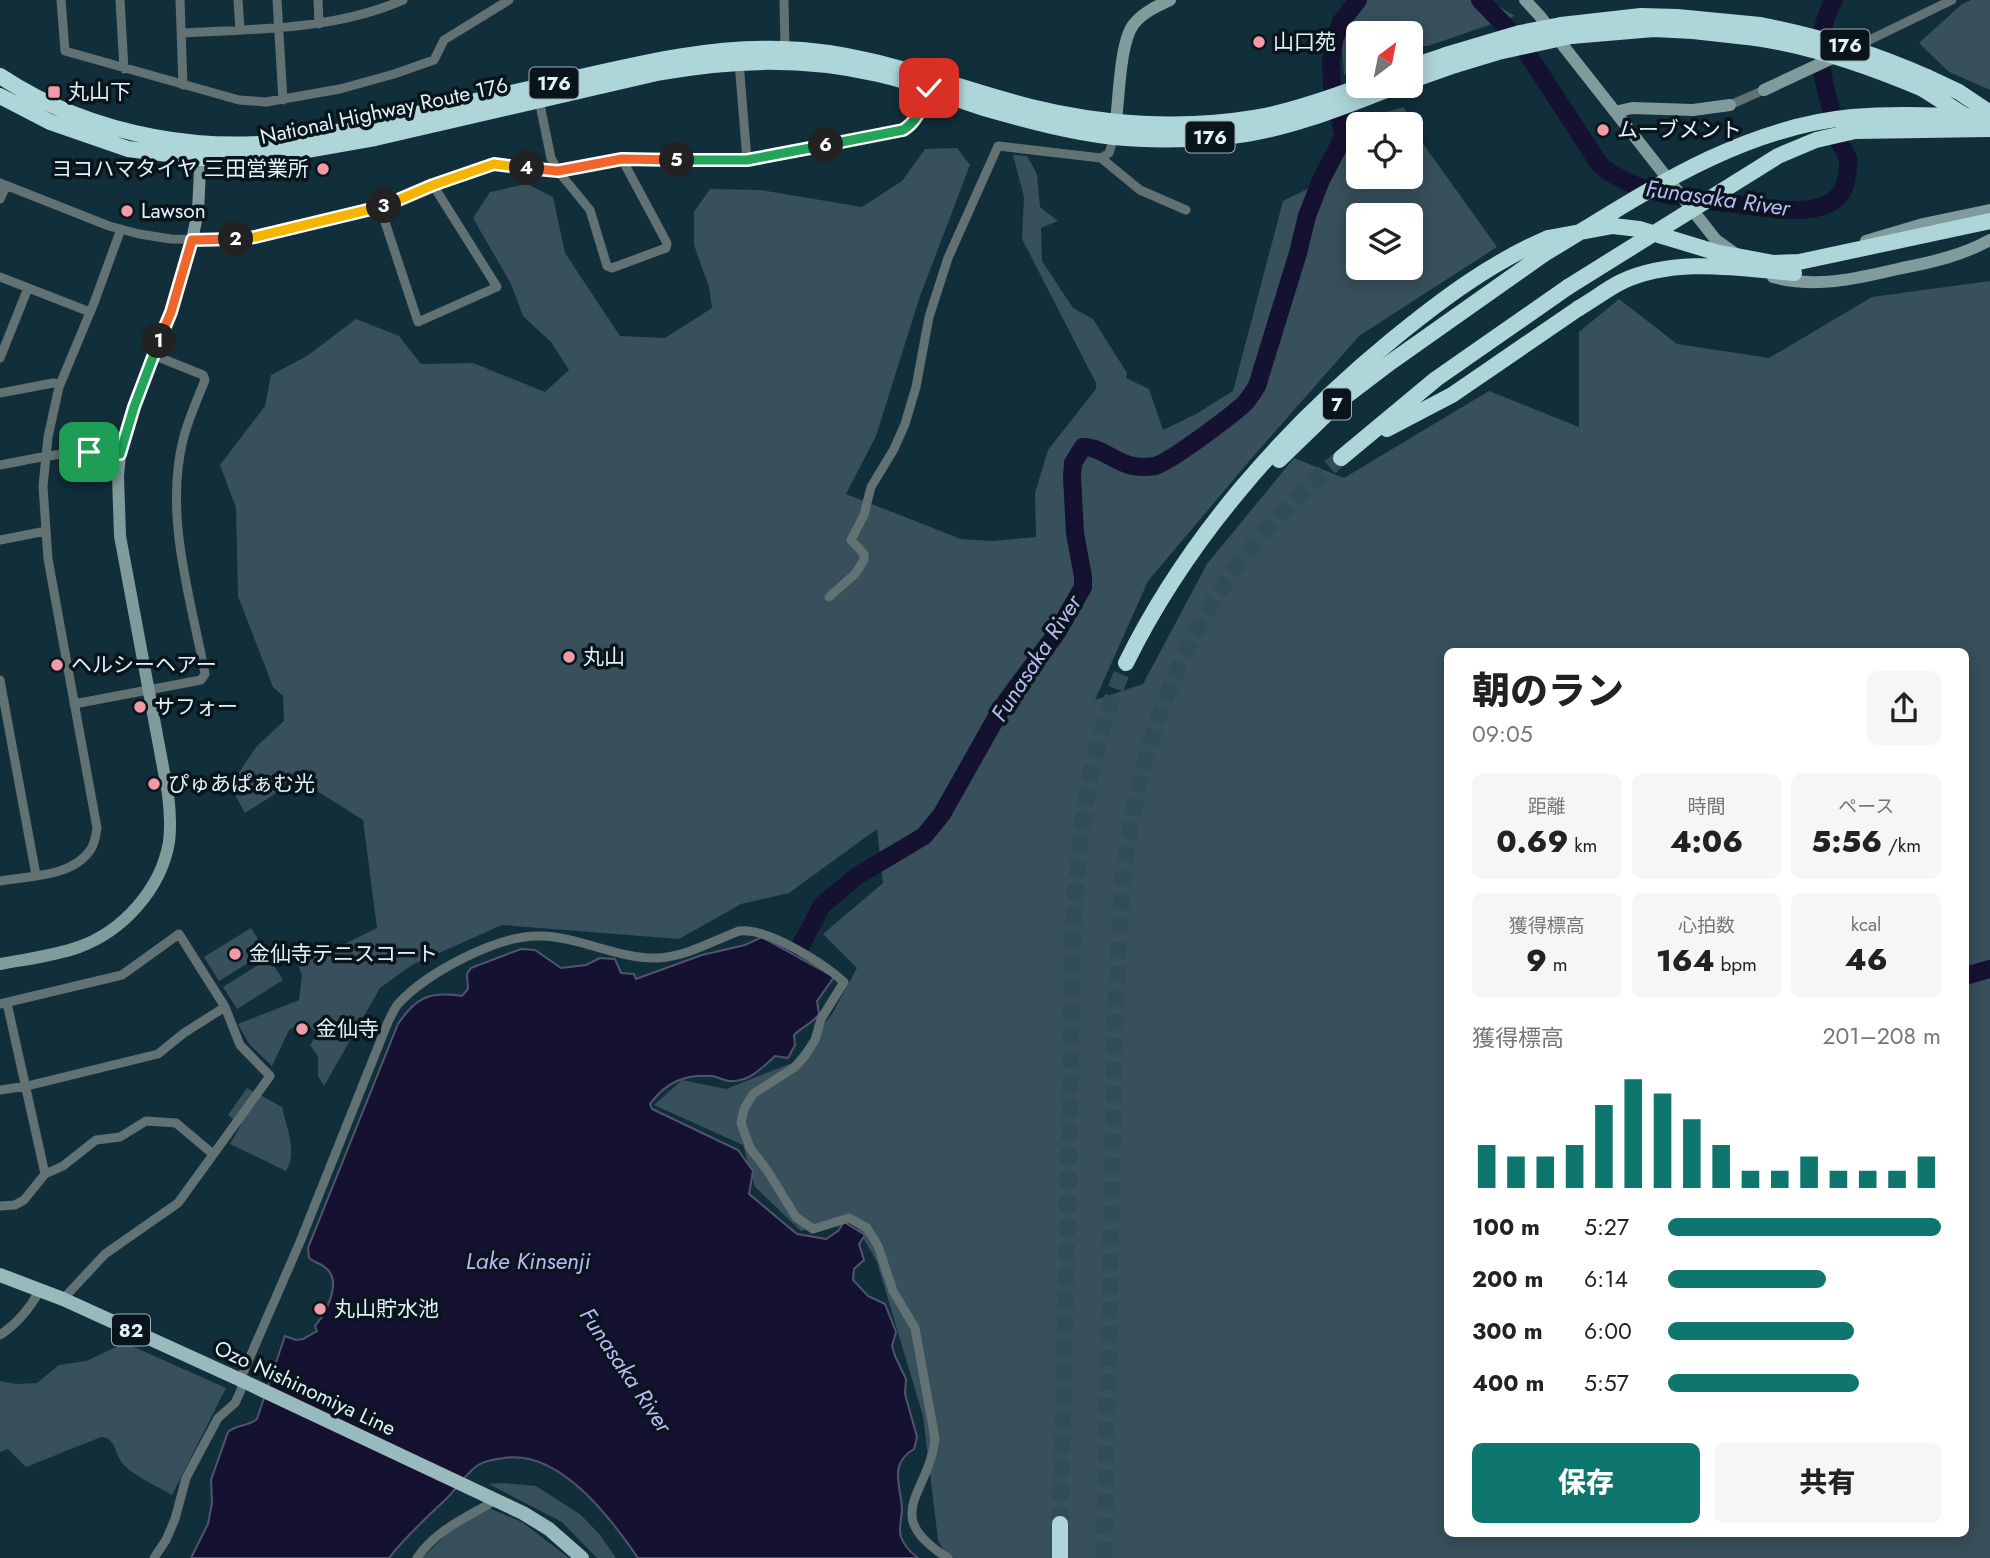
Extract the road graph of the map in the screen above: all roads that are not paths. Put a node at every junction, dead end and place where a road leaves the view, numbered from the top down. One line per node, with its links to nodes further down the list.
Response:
1 (61, 0): 22 (street)
2 (120, 0): 22 (street)
3 (180, 0): 16 (street)
4 (238, 0): 15 (street)
5 (277, 0): 14 (street)
6 (318, 0): 13 (street)
7 (403, 0): 13 (street)
8 (509, 0): 31 (street)
9 (784, 0): 18 (street)
10 (1170, 0): 36 (street)
11 (1525, 0): 34 (street)
12 (1952, 0): 17 (street)
13 (319, 24): 14 (street)
14 (278, 28): 15 (street); 31 (street)
15 (240, 30): 16 (street)
16 (182, 33): 26 (street)
17 (1855, 47): 28 (street, bridge)
18 (785, 49): 36 (highway, National Highway Route 176 / 176); 38 (highway, National Highway Route 176 / 176)
19 (1450, 60): 21 (highway, 176); 23 (highway, 176); 25 (highway, 176, bridge)
20 (739, 62): 27 (highway, National Highway Route 176 / 176); 32 (highway, National Highway Route 176 / 176); 41 (street)
21 (1423, 65)
22 (124, 69): 26 (street)
23 (1423, 74)
24 (0, 76): 38 (highway, National Highway Route 176 / 176)
25 (1925, 83): 35 (highway, 176); 37 (highway, 176)
26 (183, 85): 31 (street)
27 (929, 88): 36 (highway, National Highway Route 176 / 176); 41 (street)
28 (1764, 90): 33 (street)
29 (0, 96): 38 (highway, National Highway Route 176 / 176)
30 (1346, 96): 36 (highway, National Highway Route 176 / 176)
31 (283, 100)
32 (540, 100): 38 (highway, National Highway Route 176 / 176); 42 (street)
33 (1730, 105): 34 (street)
34 (1615, 112): 50 (street, bridge)
35 (1990, 115): 55 (highway, 7, bridge)
36 (1115, 129): 39 (street)
37 (1990, 130): 63 (highway, 7, bridge)
38 (201, 151): 53 (street)
39 (1101, 158): 47 (street); 70 (street)
40 (622, 159): 41 (street); 42 (street); 42 (street)
41 (747, 160)
42 (558, 171): 44 (street)
43 (3, 184): 45 (street); 51 (street)
44 (433, 185): 46 (street); 46 (street)
45 (0, 199)
46 (380, 207): 53 (street)
47 (1186, 210)
48 (1990, 210): 50 (street)
49 (1990, 221): 55 (highway, bridge)
50 (1704, 224): 54 (street)
51 (121, 229): 53 (street); 58 (street)
52 (1990, 230): 63 (highway, 7, bridge)
53 (192, 240): 59 (street)
54 (1990, 240)
55 (1546, 246): 71 (highway, 7)
56 (0, 277): 57 (street)
57 (28, 288): 58 (street); 60 (street)
58 (90, 312): 61 (street)
59 (153, 355): 64 (street); 73 (street)
60 (0, 358)
61 (60, 384): 62 (street); 65 (street)
62 (0, 393)
63 (1360, 443): 66 (highway, 7)
64 (120, 454): 65 (street); 73 (street)
65 (45, 457): 67 (street); 68 (street)
66 (1341, 458)
67 (0, 465)
68 (46, 531): 69 (street); 74 (street)
69 (0, 540)
70 (829, 597)
71 (1126, 663)
72 (0, 680): 75 (street)
73 (149, 691): 74 (street); 77 (street)
74 (74, 704): 75 (street)
75 (36, 875): 76 (street)
76 (0, 881)
77 (0, 964)
78 (4, 1003): 79 (street); 80 (street)
79 (226, 1007): 80 (street); 82 (street)
80 (27, 1086): 81 (street); 83 (street)
81 (0, 1090)
82 (214, 1154): 83 (street); 87 (street)
83 (45, 1174): 84 (street)
84 (0, 1206)
85 (0, 1275): 86 (main road, Ozo Nishinomiya Line / 82)
86 (40, 1290): 87 (main road, Ozo Nishinomiya Line / 82); 88 (street)
87 (63, 1299): 89 (main road, Ozo Nishinomiya Line / 82)
88 (0, 1335)
89 (243, 1381): 90 (main road, Ozo Nishinomiya Line / 82); 92 (street); 95 (street)
90 (494, 1501): 93 (street); 94 (main road, Ozo Nishinomiya Line / 82)
91 (1060, 1524): 96 (highway)
92 (153, 1558)
93 (417, 1558)
94 (582, 1558)
95 (948, 1558)
96 (1060, 1558)

